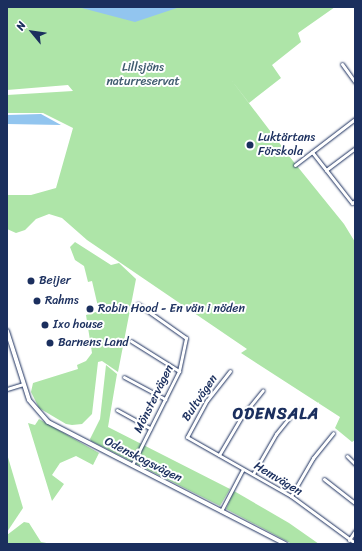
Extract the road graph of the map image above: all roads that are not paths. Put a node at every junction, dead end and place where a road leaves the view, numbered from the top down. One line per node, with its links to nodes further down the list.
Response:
1 (342, 64): 2 (street)
2 (355, 82)
3 (355, 119): 5 (street)
4 (355, 148): 7 (street)
5 (312, 152): 6 (street); 7 (street)
6 (296, 165)
7 (326, 170): 8 (street)
8 (355, 201)
9 (138, 304): 13 (street, Mönstervägen)
10 (7, 330): 15 (street, Odenskogsvägen)
11 (131, 341): 13 (street)
12 (230, 370): 23 (street, Bultvägen)
13 (179, 371): 18 (street, Mönstervägen)
14 (124, 377): 18 (street)
15 (23, 384): 16 (street); 27 (street, Odenskogsvägen)
16 (7, 389)
17 (263, 390): 24 (street)
18 (165, 399): 21 (street, Mönstervägen)
19 (296, 408): 29 (street)
20 (117, 410): 21 (street)
21 (150, 428): 27 (street, Mönstervägen)
22 (333, 433): 31 (street)
23 (187, 437): 24 (street, Hemvägen)
24 (219, 455): 28 (street, Hemvägen)
25 (347, 456): 26 (street)
26 (355, 464)
27 (132, 465): 33 (street, Odenskogsvägen)
28 (243, 469): 29 (street, Hemvägen); 33 (street)
29 (253, 474): 31 (street, Hemvägen)
30 (324, 479): 32 (street)
31 (291, 496): 35 (street, Hemvägen)
32 (355, 503)
33 (221, 511): 37 (street, Odenskogsvägen)
34 (355, 530): 35 (street)
35 (349, 540): 36 (street, Hemvägen)
36 (355, 543)
37 (285, 544)

